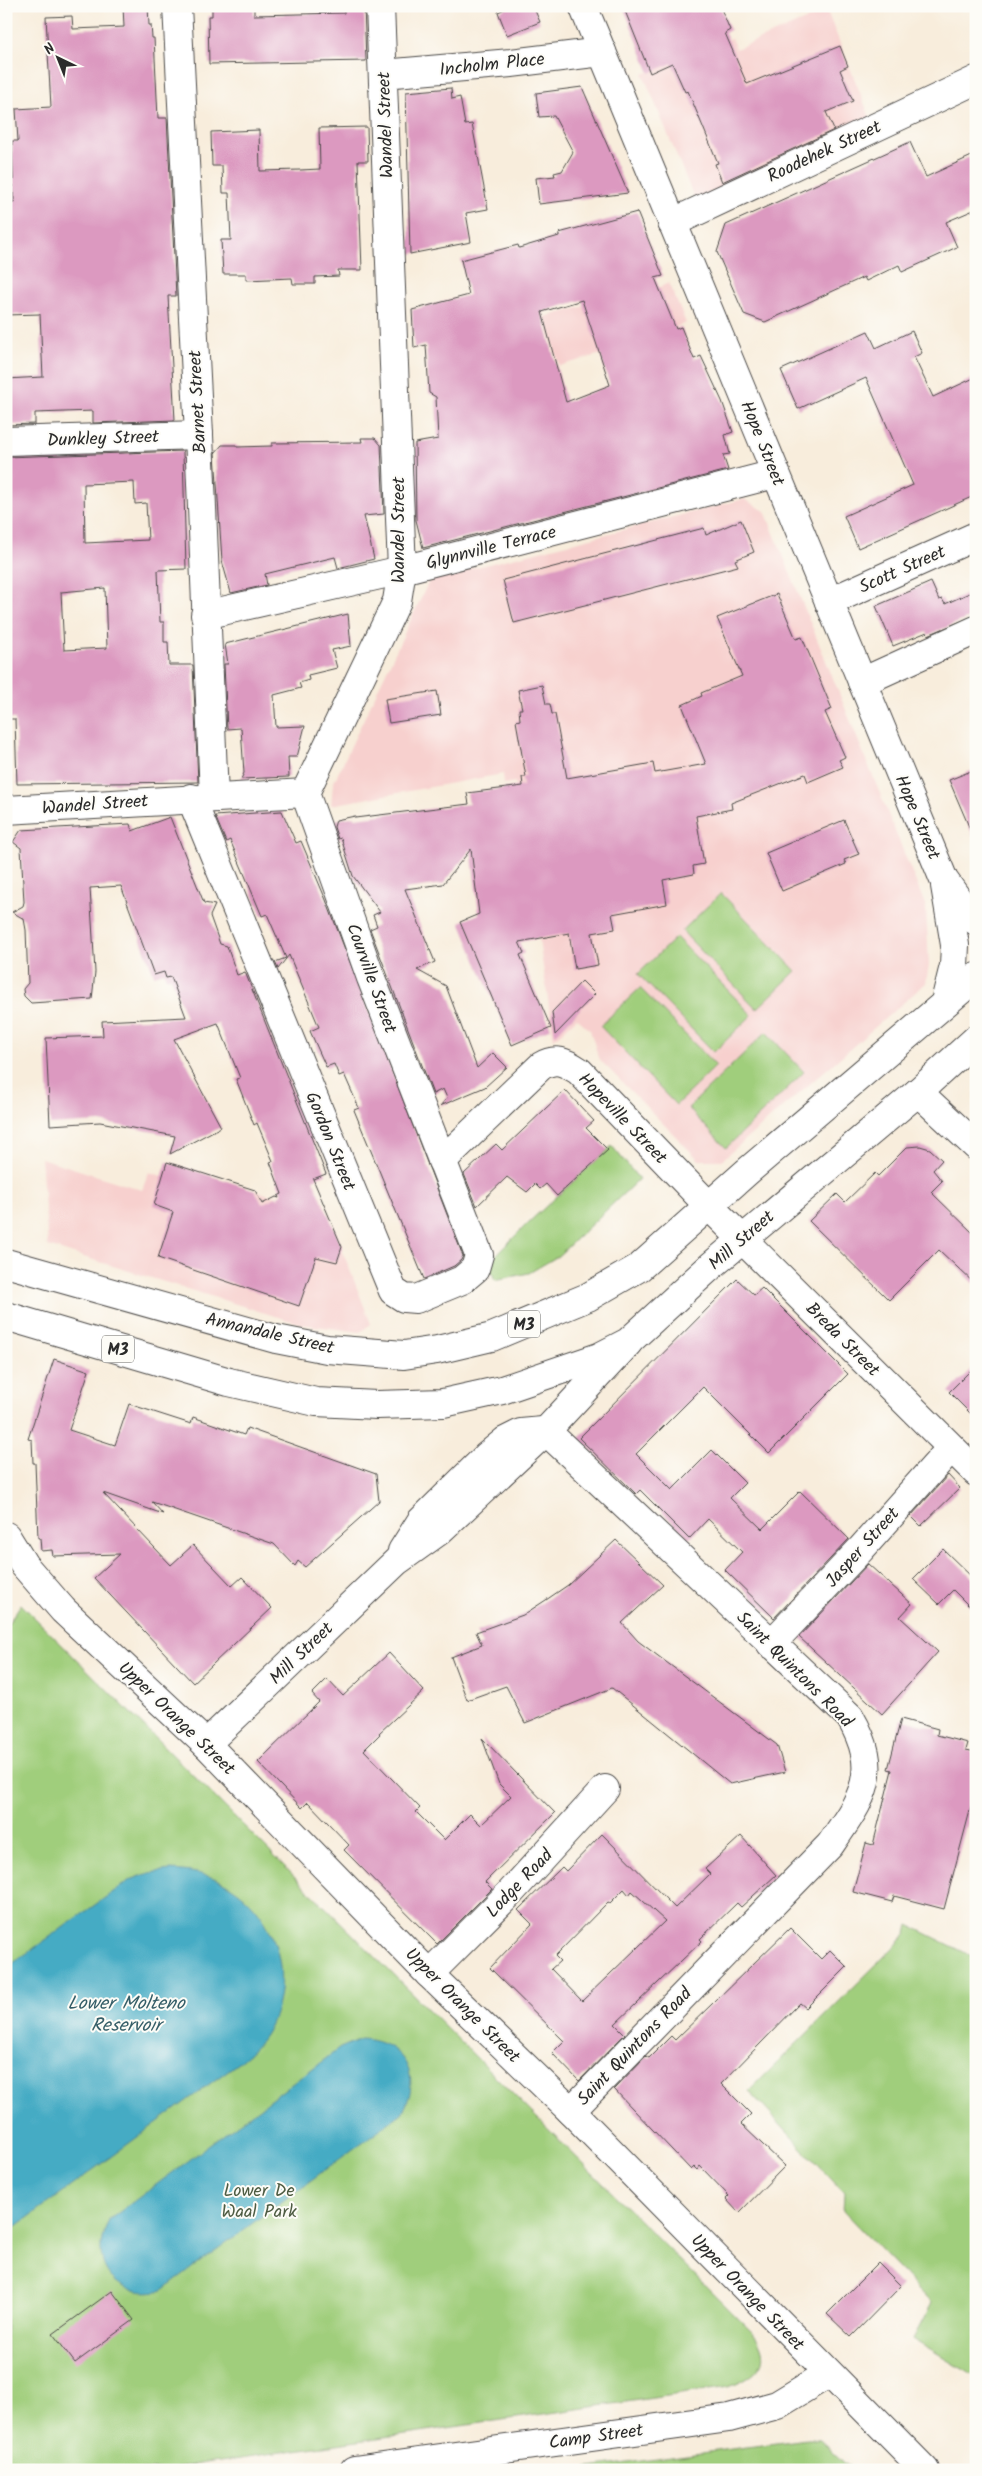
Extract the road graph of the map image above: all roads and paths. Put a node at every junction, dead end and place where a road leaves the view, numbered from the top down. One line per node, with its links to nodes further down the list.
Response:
1 (177, 6): 8 (street, Barnet Street)
2 (380, 6): 5 (street, Wandel Street)
3 (583, 6): 4 (street, Hope Street)
4 (602, 52): 5 (street, Incholm Place); 7 (street, Hope Street)
5 (383, 74): 12 (street, Wandel Street)
6 (976, 80): 7 (street, Roodehek Street)
7 (672, 222): 10 (street, Hope Street)
8 (199, 435): 9 (street, Dunkley Street); 14 (street, Barnet Street)
9 (6, 441)
10 (775, 474): 12 (street, Glynnville Terrace); 13 (street, Hope Street)
11 (976, 536): 13 (street, Scott Street)
12 (402, 570): 14 (street, Glynnville Terrace); 17 (street, Wandel Street)
13 (829, 602): 16 (street, Hope Street)
14 (205, 615): 18 (street, Barnet Street)
15 (976, 630): 16 (street)
16 (862, 682): 20 (street, Hope Street)
17 (305, 793): 18 (street, Wandel Street); 29 (street, Courville Street)
18 (202, 798): 19 (street, Wandel Street); 29 (street, Gordon Street)
19 (6, 810)
20 (944, 880): 21 (street, Hope Street); 23 (street, Hope Street)
21 (976, 921)
22 (976, 977): 23 (street, M3)
23 (945, 1002): 30 (street, M3)
24 (976, 1038): 26 (street, M3)
25 (976, 1046): 26 (street)
26 (950, 1063): 27 (street, Mill Street / M3)
27 (918, 1092): 28 (street); 31 (street, Mill Street / M3)
28 (976, 1146)
29 (442, 1161): 30 (street, Hopeville Street)
30 (710, 1206): 31 (street, Breda Street); 32 (street, Annandale Street / M3)
31 (742, 1239): 34 (street, Mill Street / M3); 36 (street, Breda Street)
32 (6, 1263)
33 (6, 1316): 34 (street, M3)
34 (628, 1342): 35 (street, Mill Street)
35 (546, 1431): 39 (street, Saint Quintons Road); 40 (street, Mill Street)
36 (951, 1448): 37 (street, Breda Street); 39 (street, Jasper Street)
37 (976, 1472)
38 (6, 1536): 40 (street, Upper Orange Street)
39 (771, 1644): 43 (street, Saint Quintons Road)
40 (206, 1744): 42 (street, Upper Orange Street)
41 (606, 1789): 42 (street, Lodge Road)
42 (429, 1974): 43 (street, Upper Orange Street)
43 (571, 2111): 44 (street, Upper Orange Street)
44 (828, 2374): 45 (street, Camp Street); 46 (street, Upper Orange Street)
45 (354, 2470)
46 (925, 2470)

